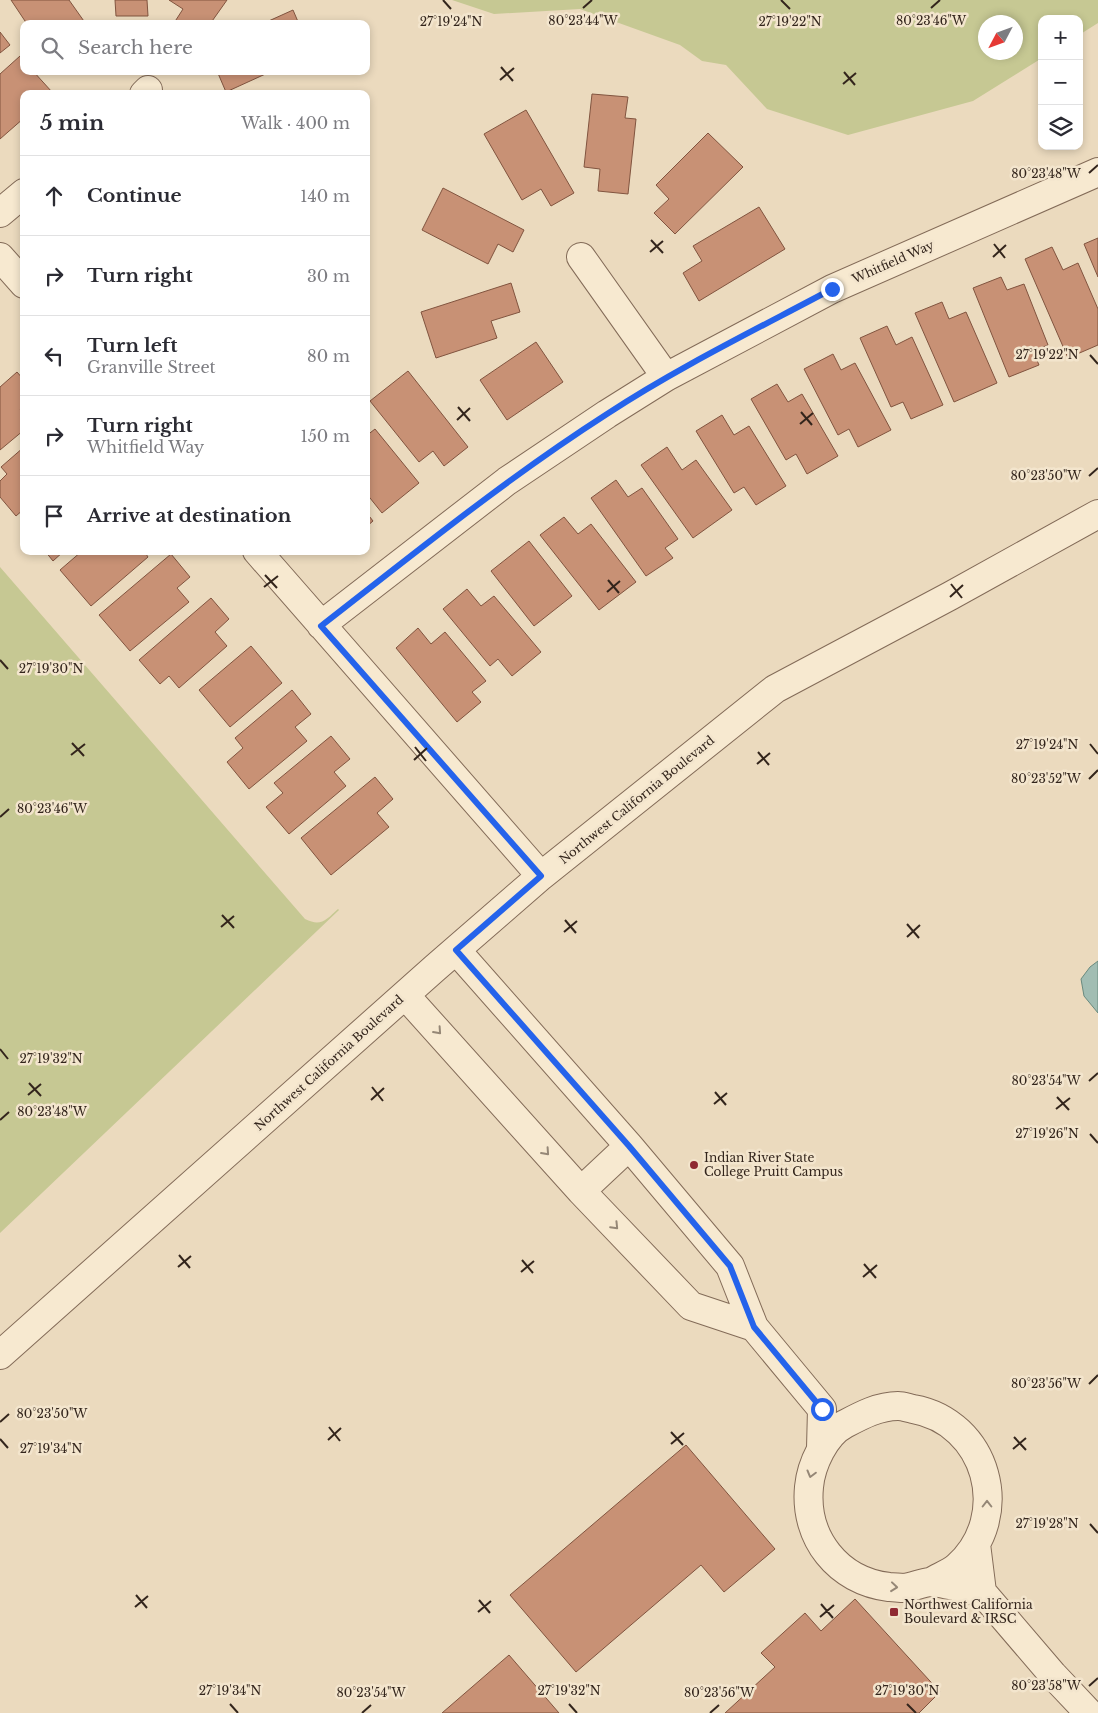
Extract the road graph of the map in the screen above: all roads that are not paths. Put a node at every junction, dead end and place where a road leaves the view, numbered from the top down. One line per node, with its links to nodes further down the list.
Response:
1 (1098, 172): 7 (street, Whitfield Way)
2 (20, 197): 3 (street)
3 (0, 213)
4 (0, 257): 6 (street)
5 (581, 257): 7 (street)
6 (20, 280)
7 (666, 378): 10 (street, Whitfield Way)
8 (1098, 514): 11 (street, Northwest California Boulevard)
9 (260, 555): 10 (street)
10 (321, 626): 11 (street)
11 (541, 876): 12 (street, Northwest California Boulevard)
12 (456, 950): 13 (street, Northwest California Boulevard); 14 (street)
13 (405, 995): 15 (street, one-way to 15); 17 (street, Northwest California Boulevard)
14 (629, 1146): 15 (street); 16 (street)
15 (581, 1191): 16 (street, one-way to 16)
16 (754, 1327): 18 (street)
17 (0, 1355)
18 (822, 1409): 19 (street); 20 (street)
19 (868, 1411): 20 (street); 21 (street, one-way to 19)
20 (821, 1448): 22 (street, one-way to 22)
21 (976, 1544): 22 (street); 23 (street)
22 (931, 1582): 23 (street)
23 (982, 1592): 24 (street)
24 (1089, 1713)

